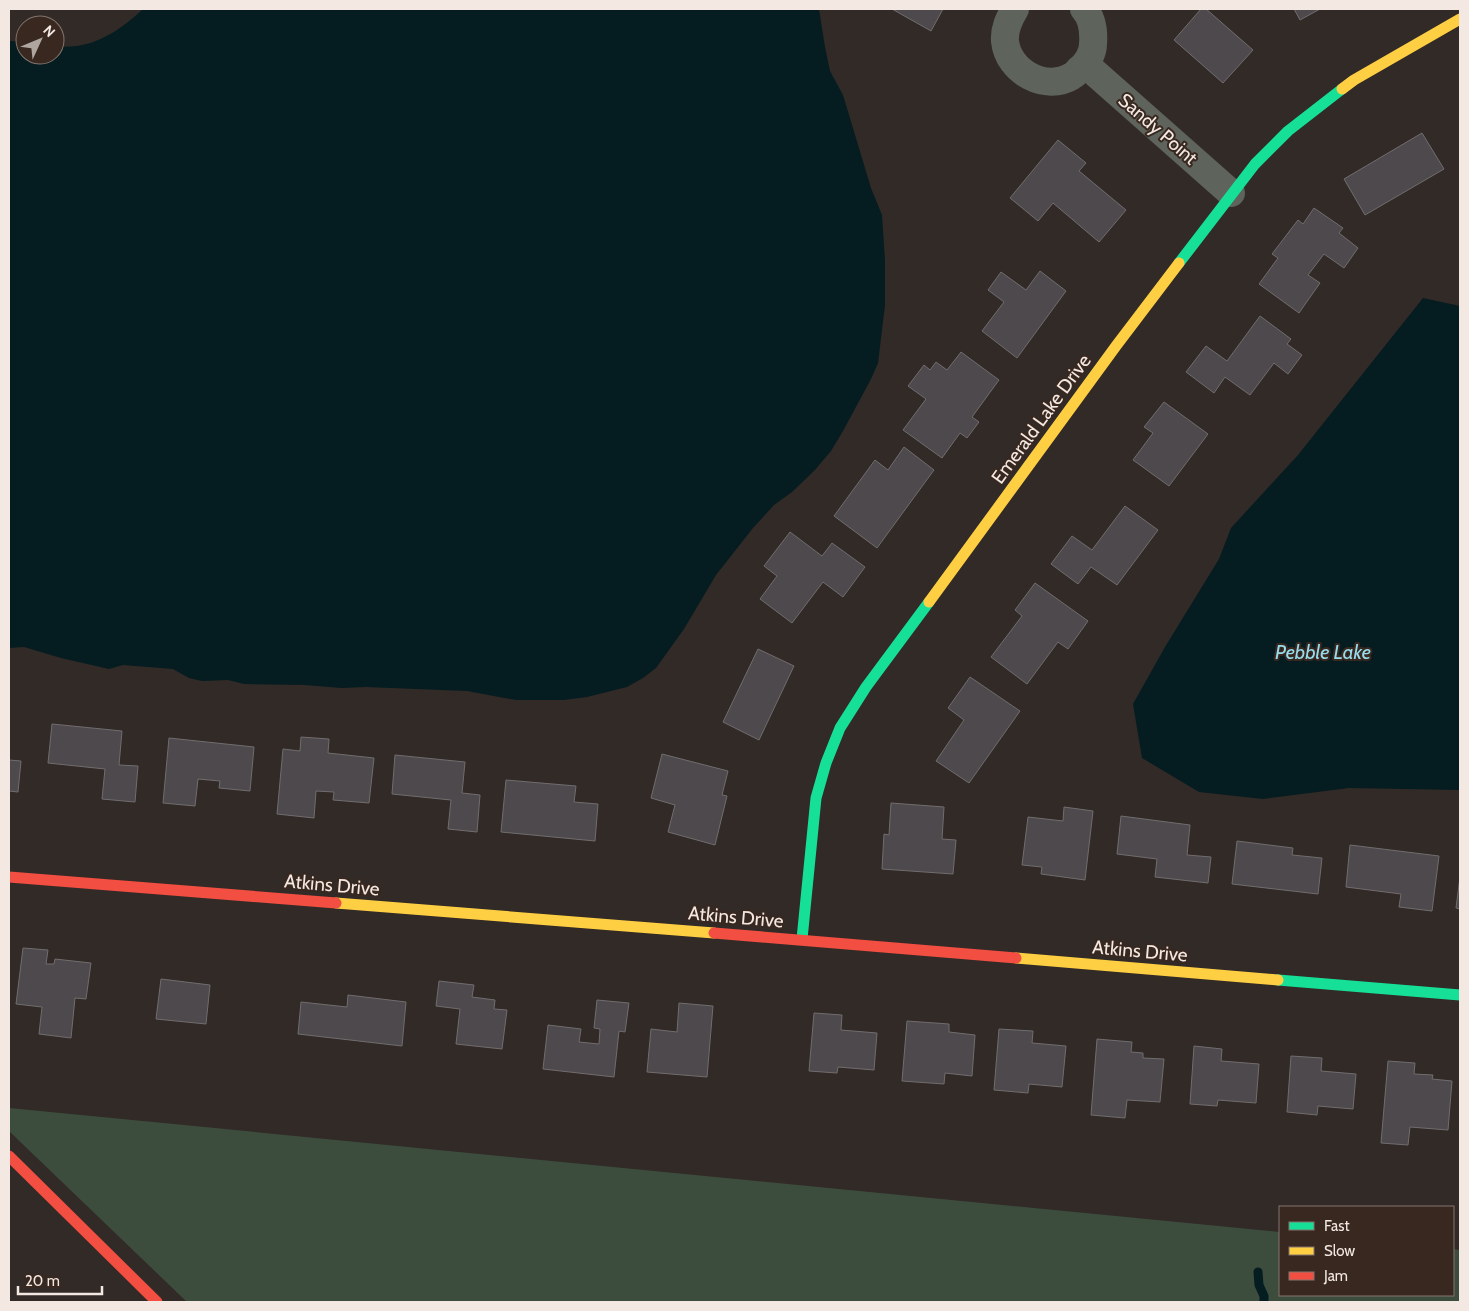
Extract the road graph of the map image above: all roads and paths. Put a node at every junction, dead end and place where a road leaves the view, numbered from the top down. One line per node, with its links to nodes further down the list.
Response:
1 (1015, 9): 4 (street)
2 (1084, 9): 4 (street)
3 (1460, 19): 5 (street, Emerald Lake Drive)
4 (1085, 64): 5 (street, Sandy Point)
5 (1231, 193): 7 (street, Emerald Lake Drive)
6 (9, 877): 7 (street, Atkins Drive)
7 (802, 939): 8 (street, Atkins Drive)
8 (1460, 995)
9 (9, 1156): 10 (street)
10 (148, 1299)

